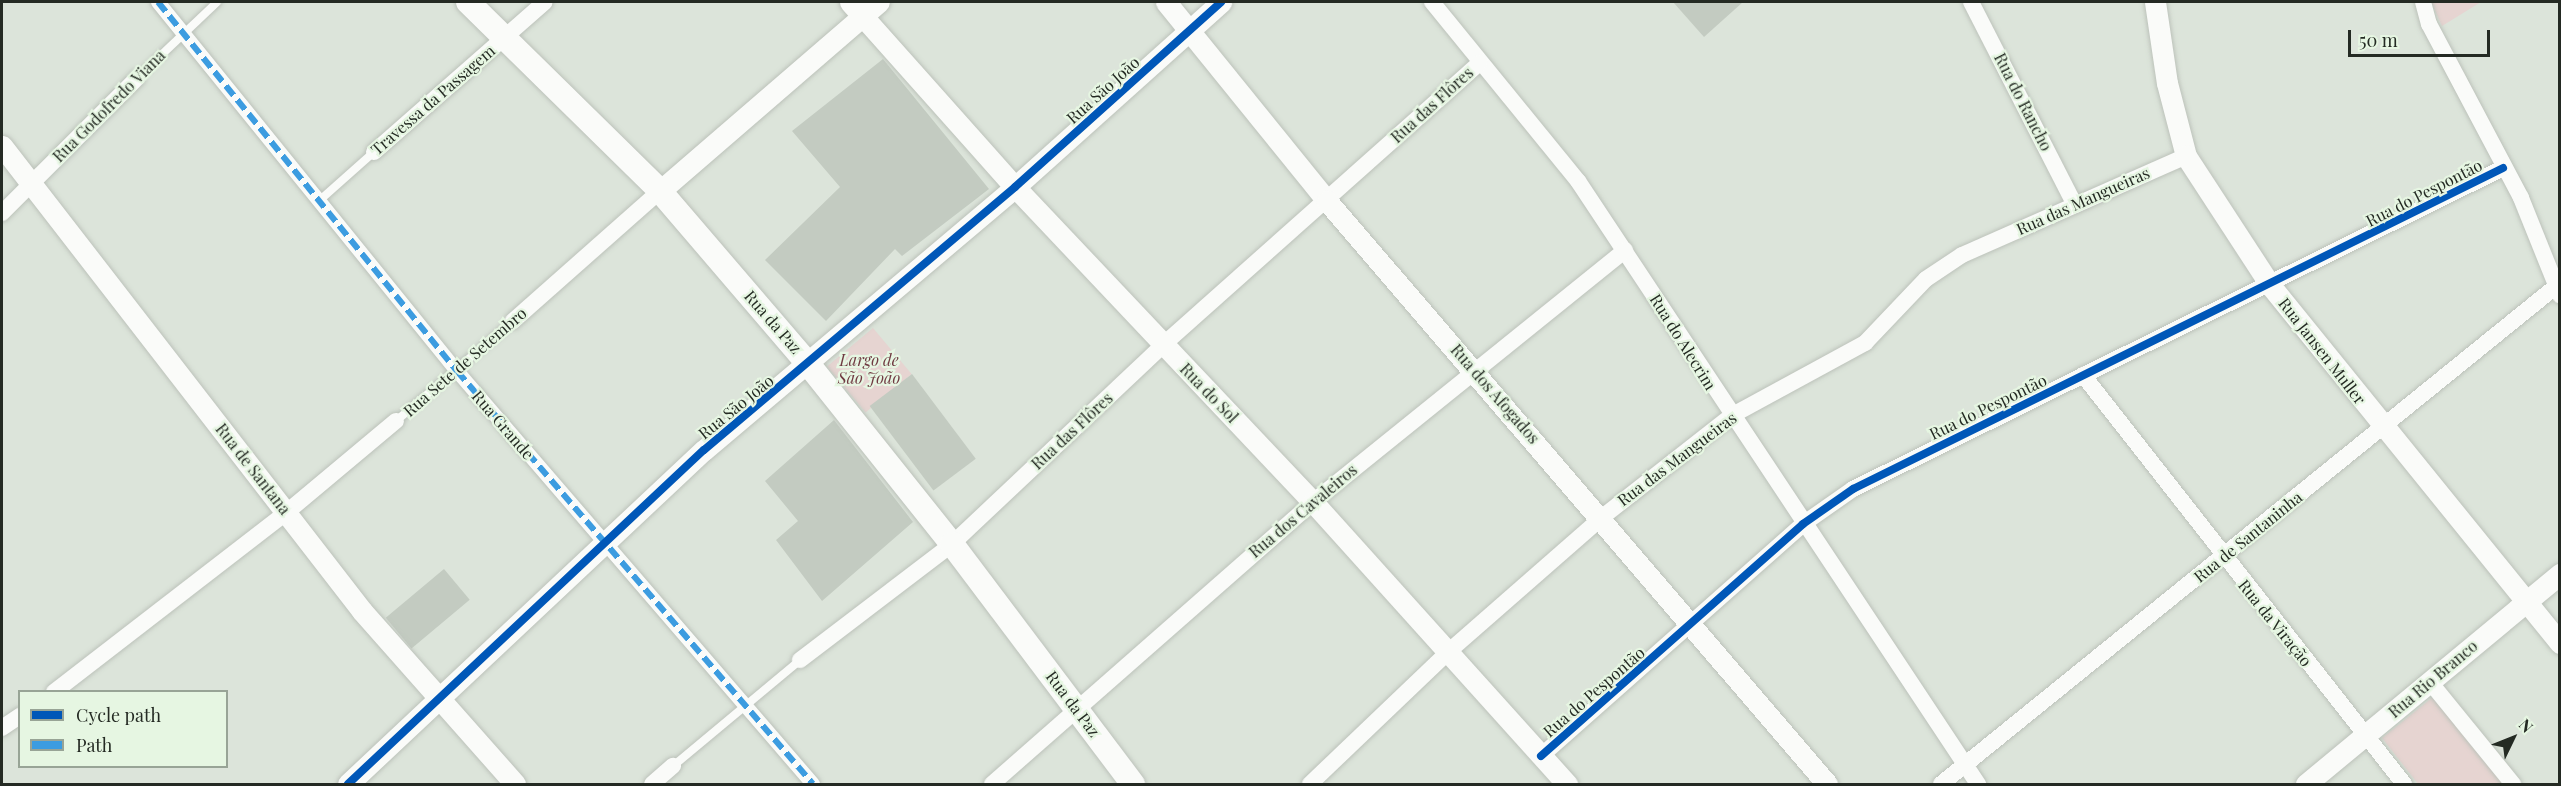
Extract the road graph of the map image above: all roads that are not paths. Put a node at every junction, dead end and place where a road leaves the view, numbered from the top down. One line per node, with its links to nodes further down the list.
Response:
1 (158, 2): 14 (street, Rua Grande)
2 (217, 2): 14 (lane, Rua Godofredo Viana)
3 (468, 2): 15 (main road, Rua da Paz)
4 (545, 2): 15 (street, Travessa da Passagem)
5 (879, 2): 12 (street, Rua Sete de Setembro)
6 (1166, 2): 13 (street, Rua dos Afogados)
7 (1221, 2): 13 (street, Rua São João)
8 (1432, 2): 16 (street, Rua do Alecrim)
9 (1971, 2): 27 (street, Rua do Rancho)
10 (2156, 2): 20 (street, Rua Jansen Muller)
11 (2423, 2): 21 (street)
12 (856, 9): 23 (street, Rua do Sol); 24 (street, Rua Sete de Setembro)
13 (1191, 29): 23 (street, Rua São João); 26 (street, Rua dos Afogados)
14 (184, 31): 17 (lane, Rua Godofredo Viana); 25 (street, Rua Grande)
15 (504, 39): 19 (street, Travessa da Passagem); 24 (main road, Rua da Paz)
16 (1479, 63): 26 (street, Rua das Flôres); 29 (street, Rua do Alecrim)
17 (137, 78): 22 (street, Rua Godofredo Viana)
18 (2, 146): 22 (street, Rua de Santana)
19 (374, 152): 25 (lane, Travessa da Passagem)
20 (2186, 156): 27 (street, Rua das Mangueiras); 30 (street, Rua Jansen Muller)
21 (2503, 168): 30 (street, Rua do Pespontão); 31 (street)
22 (31, 183): 28 (street, Rua Godofredo Viana); 42 (street, Rua de Santana)
23 (1015, 187): 33 (street, Rua do Sol); 34 (street, Rua São João)
24 (660, 191): 32 (street, Rua Sete de Setembro); 34 (main road, Rua da Paz)
25 (321, 199): 36 (street, Rua Grande)
26 (1327, 201): 33 (street, Rua das Flôres); 35 (street, Rua dos Afogados)
27 (2074, 202): 38 (street, Rua das Mangueiras)
28 (2, 213)
29 (1625, 250): 35 (street, Rua dos Cavaleiros); 38 (street, Rua do Alecrim)
30 (2270, 285): 37 (street, Rua do Pespontão); 40 (street, Rua Jansen Muller)
31 (2557, 292): 40 (street, Rua de Santaninha)
32 (513, 321): 36 (lane, Rua Sete de Setembro)
33 (1163, 345): 41 (street, Rua do Sol); 46 (street, Rua das Flôres)
34 (809, 364): 45 (street, Rua São João); 46 (main road, Rua da Paz)
35 (1473, 368): 41 (street, Rua dos Cavaleiros); 43 (street, Rua dos Afogados)
36 (457, 371): 39 (lane, Rua Sete de Setembro); 45 (street, Rua Grande)
37 (2083, 375): 44 (street, Rua do Pespontão); 47 (street, Rua da Viração)
38 (1731, 416): 43 (street, Rua das Mangueiras); 44 (street, Rua do Alecrim)
39 (396, 421): 42 (street, Rua Sete de Setembro)
40 (2382, 428): 47 (street, Rua de Santaninha); 49 (street, Rua Jansen Muller)
41 (1313, 502): 52 (street, Rua do Sol); 58 (street, Rua dos Cavaleiros)
42 (287, 512): 55 (street, Rua Sete de Setembro); 56 (street, Rua de Santana)
43 (1601, 518): 50 (street, Rua dos Afogados); 52 (street, Rua das Mangueiras)
44 (1803, 524): 50 (street, Rua do Pespontão); 63 (street, Rua do Alecrim)
45 (603, 542): 56 (street, Rua São João); 57 (street, Rua Grande)
46 (952, 544): 53 (street, Rua das Flôres); 58 (main road, Rua da Paz)
47 (2223, 558): 61 (street, Rua da Viração); 63 (street, Rua de Santaninha)
48 (2559, 574): 49 (street, Rua Rio Branco)
49 (2524, 603): 51 (street, Rua Jansen Muller); 54 (street, Rua Rio Branco)
50 (1691, 625): 62 (street, Rua do Pespontão); 73 (street, Rua dos Afogados)
51 (2559, 643)
52 (1447, 653): 62 (street, Rua do Sol); 71 (street, Rua das Mangueiras)
53 (800, 660): 57 (lane, Rua das Flôres)
54 (2430, 682): 61 (street, Rua Rio Branco); 78 (street)
55 (57, 690)
56 (436, 698): 65 (street, Rua São João); 66 (street, Rua de Santana)
57 (742, 704): 64 (lane, Rua das Flôres); 68 (street, Rua Grande)
58 (1076, 707): 69 (street, Rua dos Cavaleiros); 70 (main road, Rua da Paz)
59 (18, 717): 60 (street)
60 (2, 728)
61 (2365, 735): 76 (street, Rua Rio Branco); 77 (street, Rua da Viração)
62 (1541, 756): 72 (street, Rua do Sol)
63 (1964, 765): 74 (street, Rua de Santaninha); 75 (street, Rua do Alecrim)
64 (673, 766): 67 (street, Rua das Flôres)
65 (348, 784)
66 (515, 784)
67 (651, 784)
68 (813, 784)
69 (992, 784)
70 (1133, 784)
71 (1310, 784)
72 (1567, 784)
73 (1827, 784)
74 (1941, 784)
75 (1978, 784)
76 (2306, 784)
77 (2404, 784)
78 (2513, 784)

